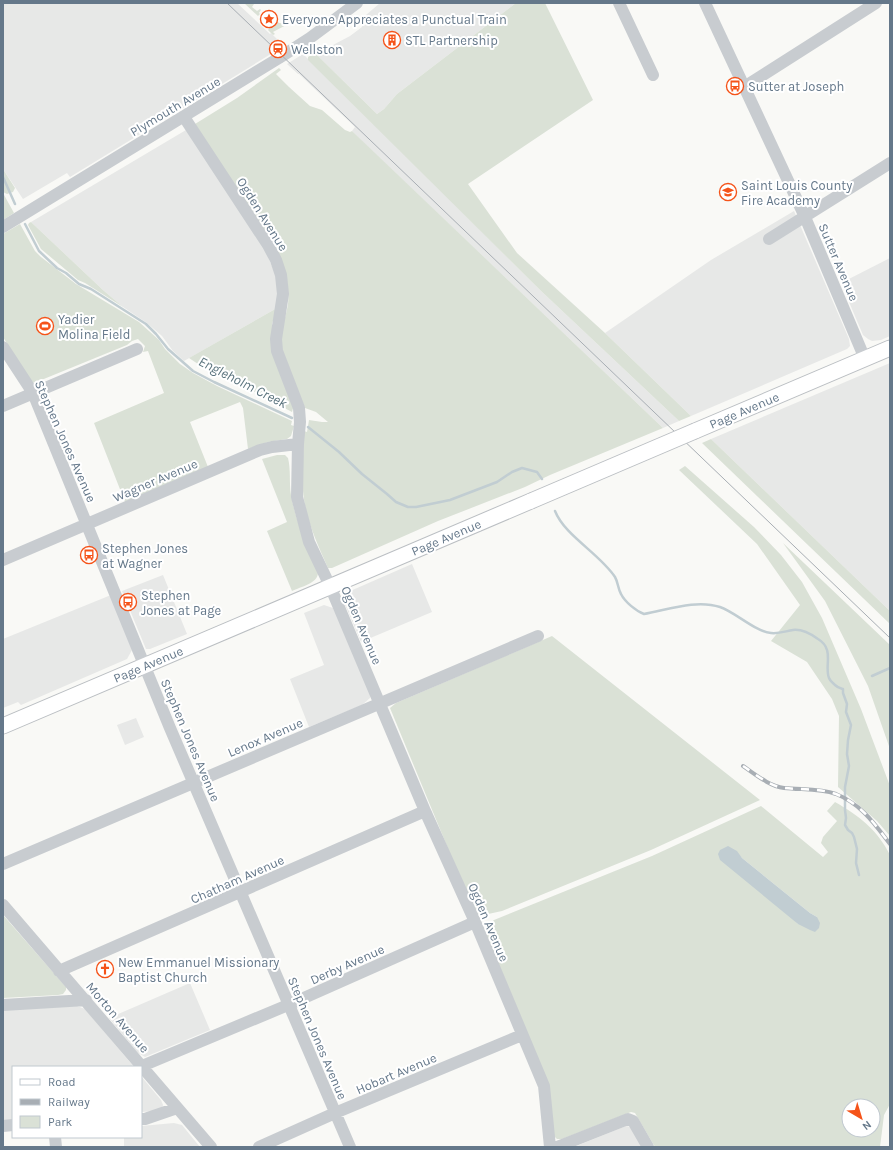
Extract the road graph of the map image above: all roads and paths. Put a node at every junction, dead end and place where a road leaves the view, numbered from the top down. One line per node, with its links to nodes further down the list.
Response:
1 (357, 3): 7 (street, Plymouth Avenue)
2 (620, 3): 5 (street)
3 (705, 3): 6 (street, Sutter Avenue)
4 (876, 3): 6 (street)
5 (653, 75)
6 (744, 87): 9 (street, Sutter Avenue)
7 (184, 117): 10 (street, Plymouth Avenue); 18 (street, Ogden Avenue)
8 (890, 163): 9 (street)
9 (805, 217): 11 (street); 15 (street, Sutter Avenue)
10 (3, 227)
11 (769, 239)
12 (3, 346): 16 (street, Stephen Jones Avenue)
13 (890, 348): 15 (main road, Page Avenue)
14 (137, 349): 16 (street)
15 (865, 359): 21 (main road, Page Avenue, bridge)
16 (33, 393): 17 (street); 19 (street, Stephen Jones Avenue)
17 (3, 406)
18 (298, 444): 19 (street, Wagner Avenue); 21 (street, Ogden Avenue)
19 (88, 525): 20 (street, Wagner Avenue); 23 (street, Stephen Jones Avenue)
20 (3, 560)
21 (330, 586): 23 (main road, Page Avenue); 24 (street, Ogden Avenue)
22 (538, 636): 24 (street, Lenox Avenue)
23 (145, 665): 25 (main road, Page Avenue); 26 (street, Stephen Jones Avenue)
24 (380, 703): 26 (street, Lenox Avenue); 27 (street, Ogden Avenue)
25 (3, 726)
26 (194, 783): 28 (street, Lenox Avenue); 29 (street, Stephen Jones Avenue)
27 (425, 812): 29 (street, Chatham Avenue); 31 (street, Ogden Avenue)
28 (3, 864)
29 (240, 893): 32 (street, Chatham Avenue); 35 (street, Stephen Jones Avenue)
30 (3, 905): 32 (street, Morton Avenue)
31 (475, 922): 35 (street, Derby Avenue); 36 (street, Ogden Avenue)
32 (59, 971): 33 (street, Morton Avenue)
33 (86, 1000): 34 (street); 37 (street, Morton Avenue)
34 (3, 1005)
35 (288, 1005): 37 (street, Derby Avenue); 39 (street, Stephen Jones Avenue)
36 (522, 1035): 39 (street, Hobart Avenue); 44 (street, Ogden Avenue)
37 (142, 1066): 38 (street, Morton Avenue)
38 (177, 1108): 40 (street); 41 (street, Morton Avenue)
39 (335, 1113): 42 (street, Hobart Avenue); 43 (street, Stephen Jones Avenue)
40 (142, 1120)
41 (211, 1147)
42 (259, 1147)
43 (350, 1147)
44 (550, 1147)
45 (558, 1147): 46 (street)
46 (648, 1147)

